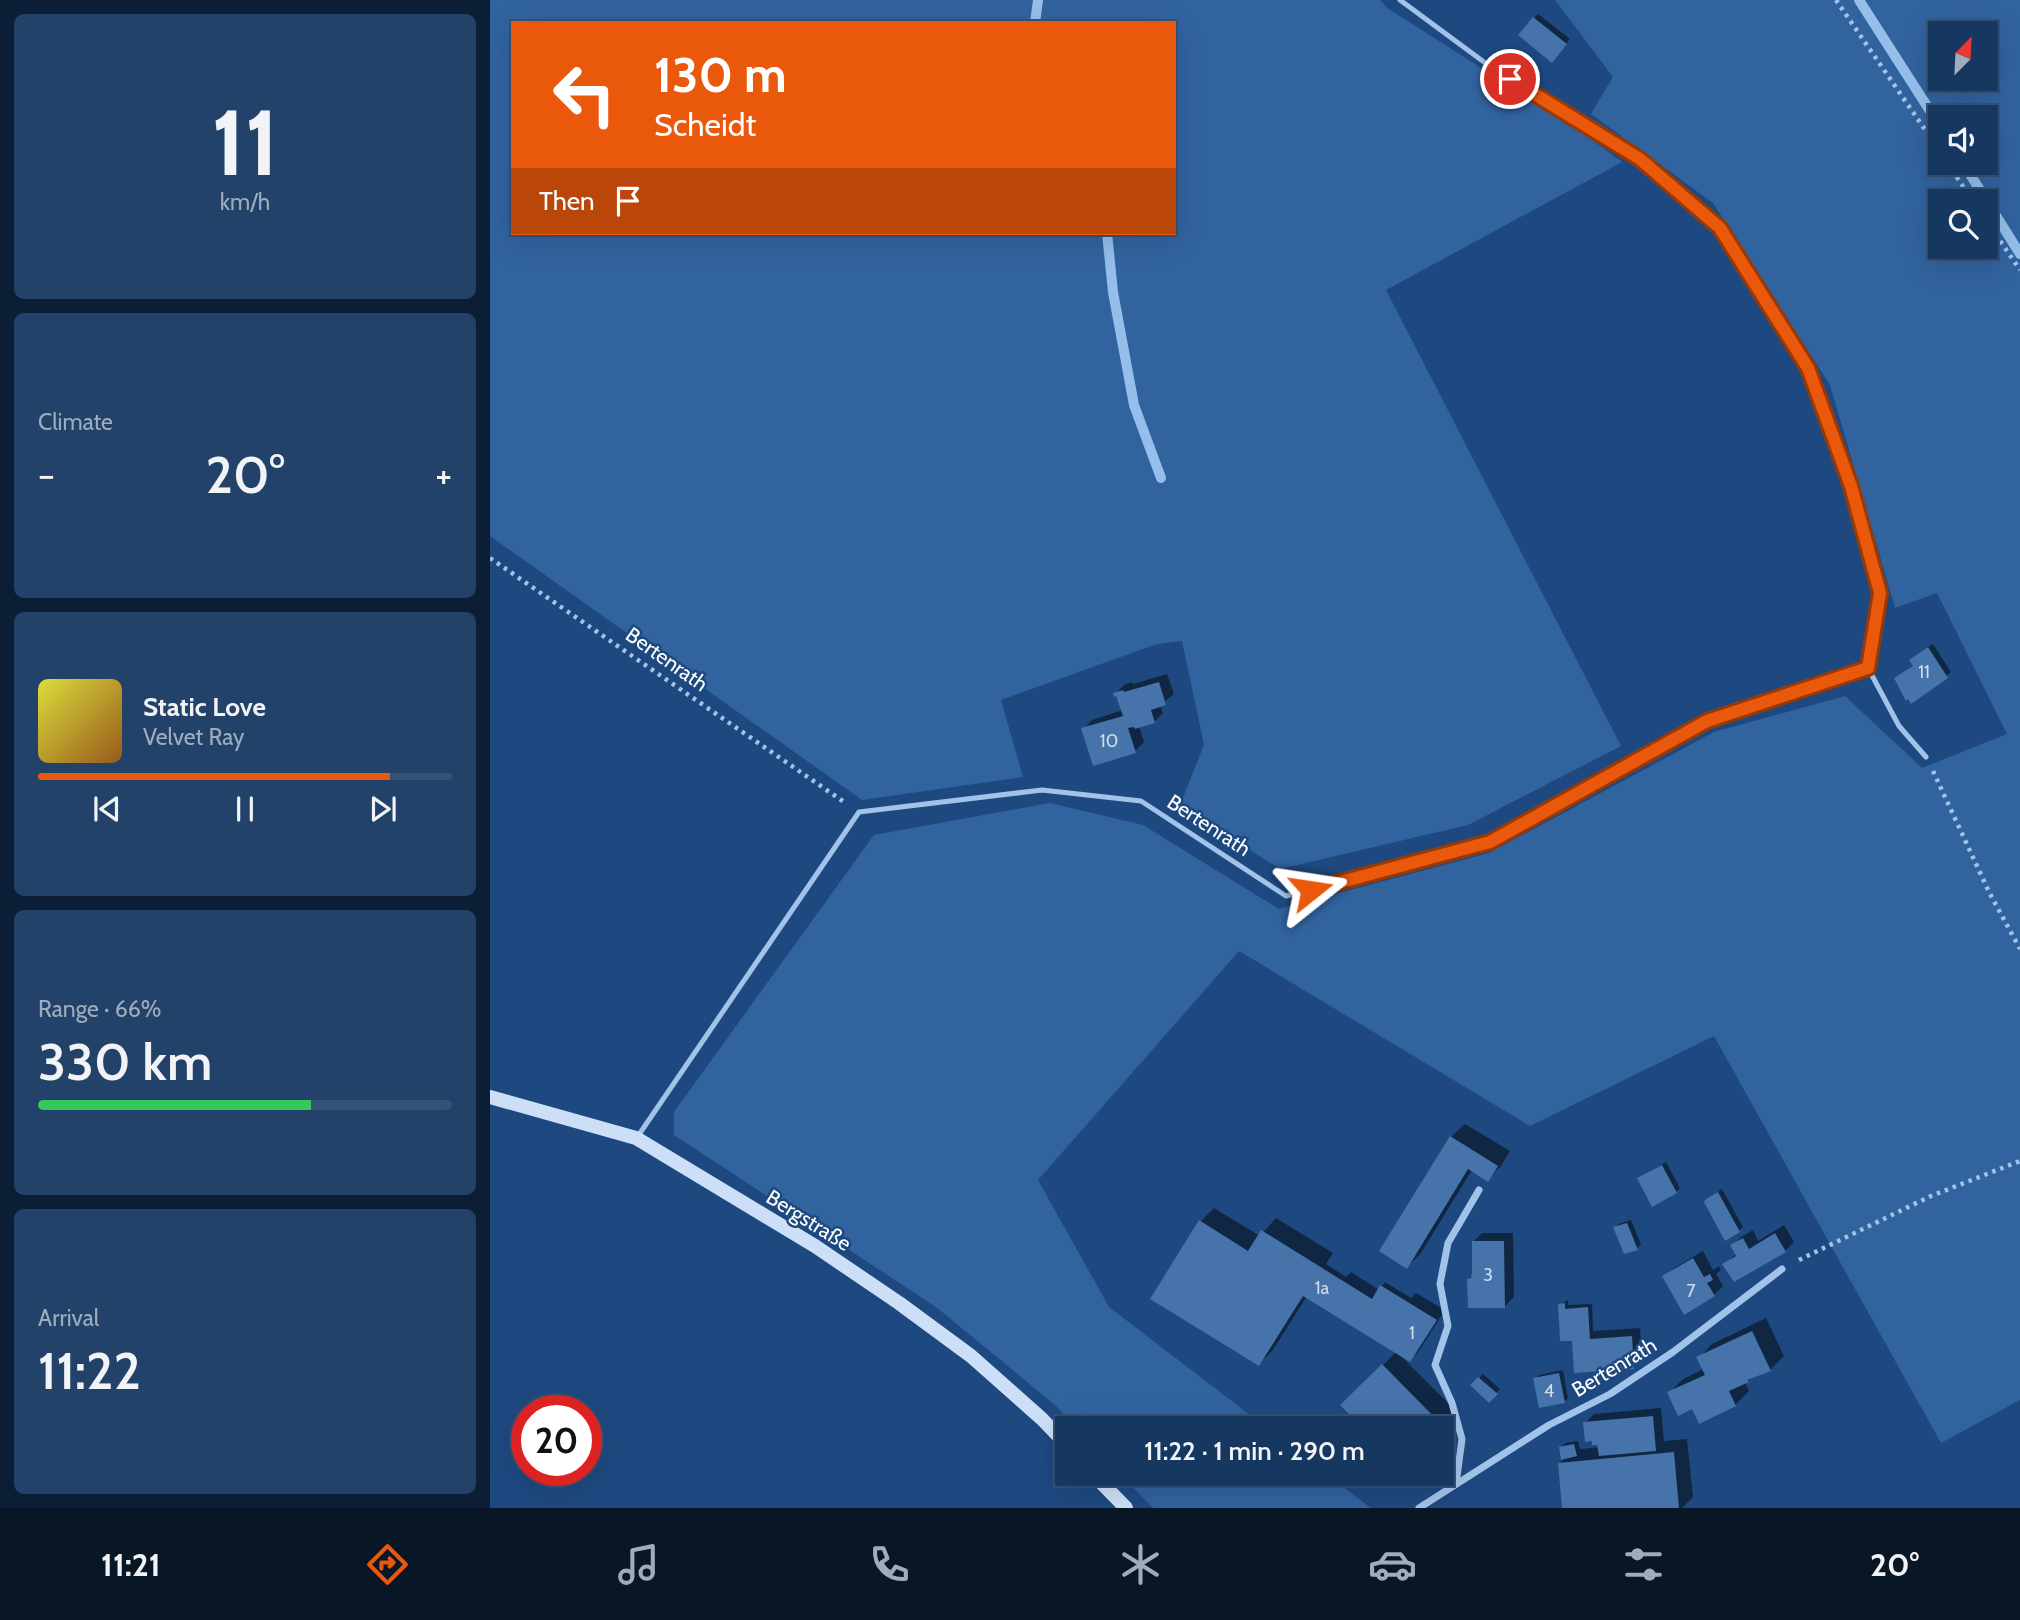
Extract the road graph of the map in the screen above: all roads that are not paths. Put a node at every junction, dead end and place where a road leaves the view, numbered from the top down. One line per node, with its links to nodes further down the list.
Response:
1 (1401, 0): 2 (lane)
2 (1868, 668): 3 (lane); 5 (lane, Bertenrath)
3 (1926, 757)
4 (490, 1097): 5 (street, Bergstraße)
5 (636, 1138): 8 (street, Bergstraße)
6 (1479, 1190): 9 (street)
7 (1782, 1269): 9 (street, Bertenrath)
8 (1055, 1432)
9 (1456, 1485): 12 (street, Bertenrath)
10 (1105, 1486): 11 (street)
11 (1126, 1508)
12 (1419, 1508)

